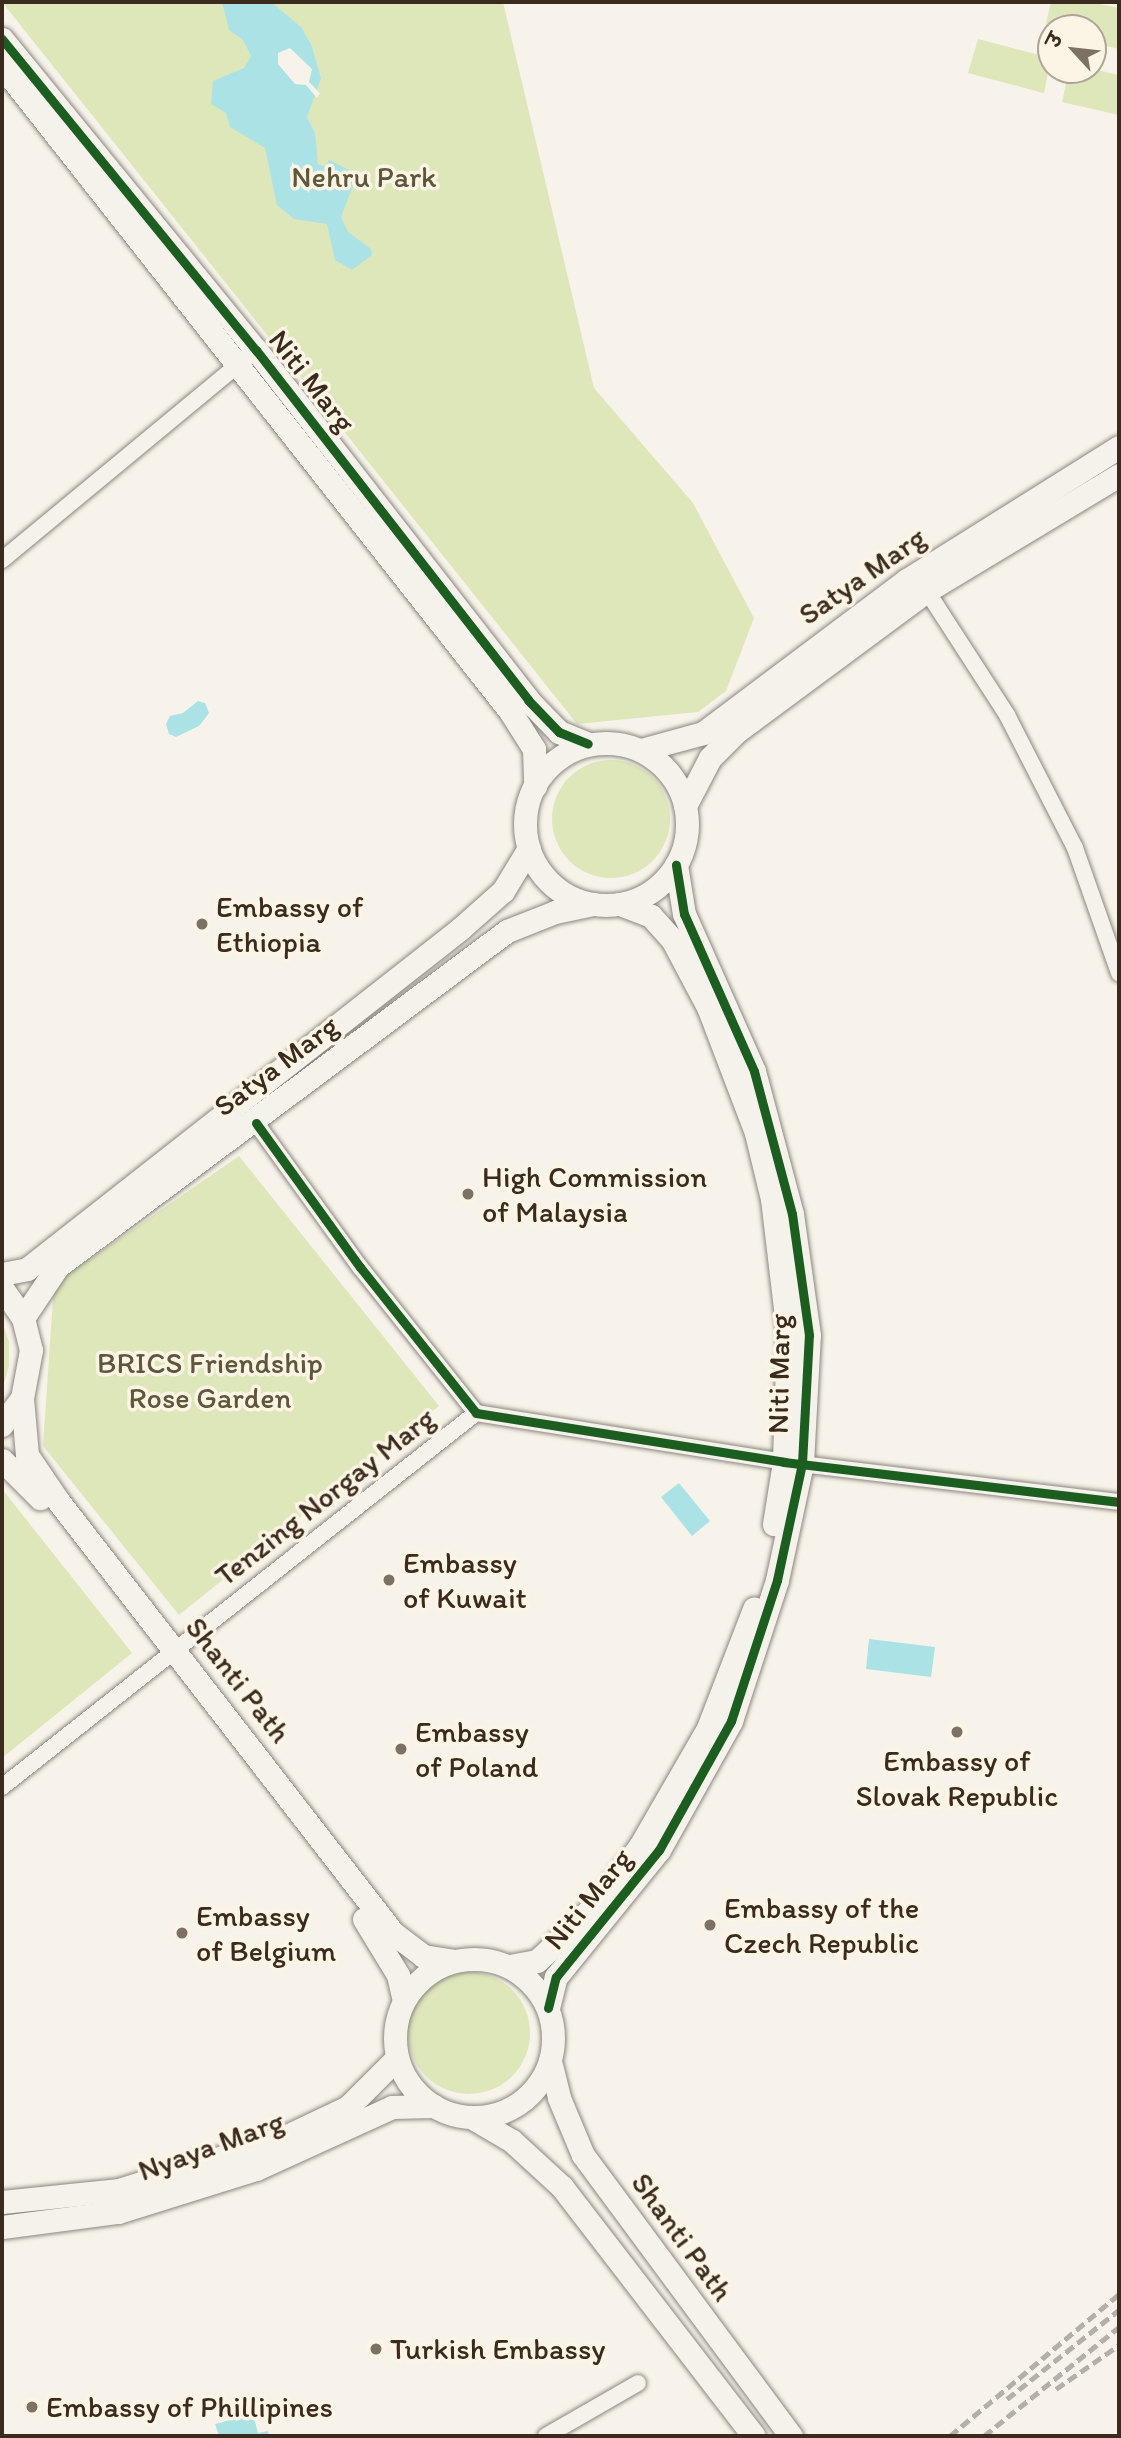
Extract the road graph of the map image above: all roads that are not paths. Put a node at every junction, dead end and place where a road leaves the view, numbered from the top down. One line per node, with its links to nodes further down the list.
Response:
1 (2, 39): 3 (main road, Niti Marg)
2 (2, 66): 3 (main road, Niti Marg)
3 (248, 357): 6 (street); 8 (main road, Niti Marg); 10 (main road, Niti Marg)
4 (1119, 447): 7 (main road, Satya Marg)
5 (1119, 475): 7 (main road, Satya Marg)
6 (2, 560)
7 (922, 582): 9 (main road, Satya Marg); 11 (main road, Satya Marg); 16 (street)
8 (588, 744): 9 (main road); 10 (main road)
9 (640, 750): 11 (main road)
10 (535, 786): 12 (main road)
11 (685, 806): 13 (main road)
12 (529, 848): 14 (main road); 18 (main road, Satya Marg)
13 (676, 865): 15 (main road); 25 (main road, Niti Marg)
14 (593, 904): 15 (main road); 17 (main road, Satya Marg)
15 (620, 904): 25 (main road, Niti Marg)
16 (1119, 972)
17 (256, 1123): 20 (main road, Satya Marg); 22 (street)
18 (2, 1274)
19 (2, 1288): 20 (main road)
20 (23, 1318): 21 (main road)
21 (22, 1398): 23 (main road); 27 (main road, Shanti Path)
22 (476, 1413): 25 (street); 27 (street, Tenzing Norgay Marg)
23 (2, 1425)
24 (2, 1460): 27 (main road, Shanti Path)
25 (793, 1463): 26 (street); 30 (main road, Niti Marg); 32 (main road, Niti Marg)
26 (1119, 1502)
27 (172, 1655): 28 (street, Tenzing Norgay Marg); 29 (main road, Shanti Path); 31 (main road, Shanti Path)
28 (2, 1787)
29 (454, 1961): 30 (main road); 31 (main road)
30 (509, 1966): 32 (main road)
31 (404, 2000): 33 (main road)
32 (548, 2008): 34 (main road)
33 (397, 2058): 35 (main road); 37 (main road, Nyaya Marg)
34 (551, 2061): 36 (main road); 42 (main road, Shanti Path)
35 (434, 2106): 36 (main road); 38 (main road, Nyaya Marg)
36 (473, 2118): 41 (main road, Shanti Path)
37 (2, 2202)
38 (2, 2227)
39 (638, 2383): 40 (street)
40 (546, 2436)
41 (754, 2436)
42 (791, 2436)

